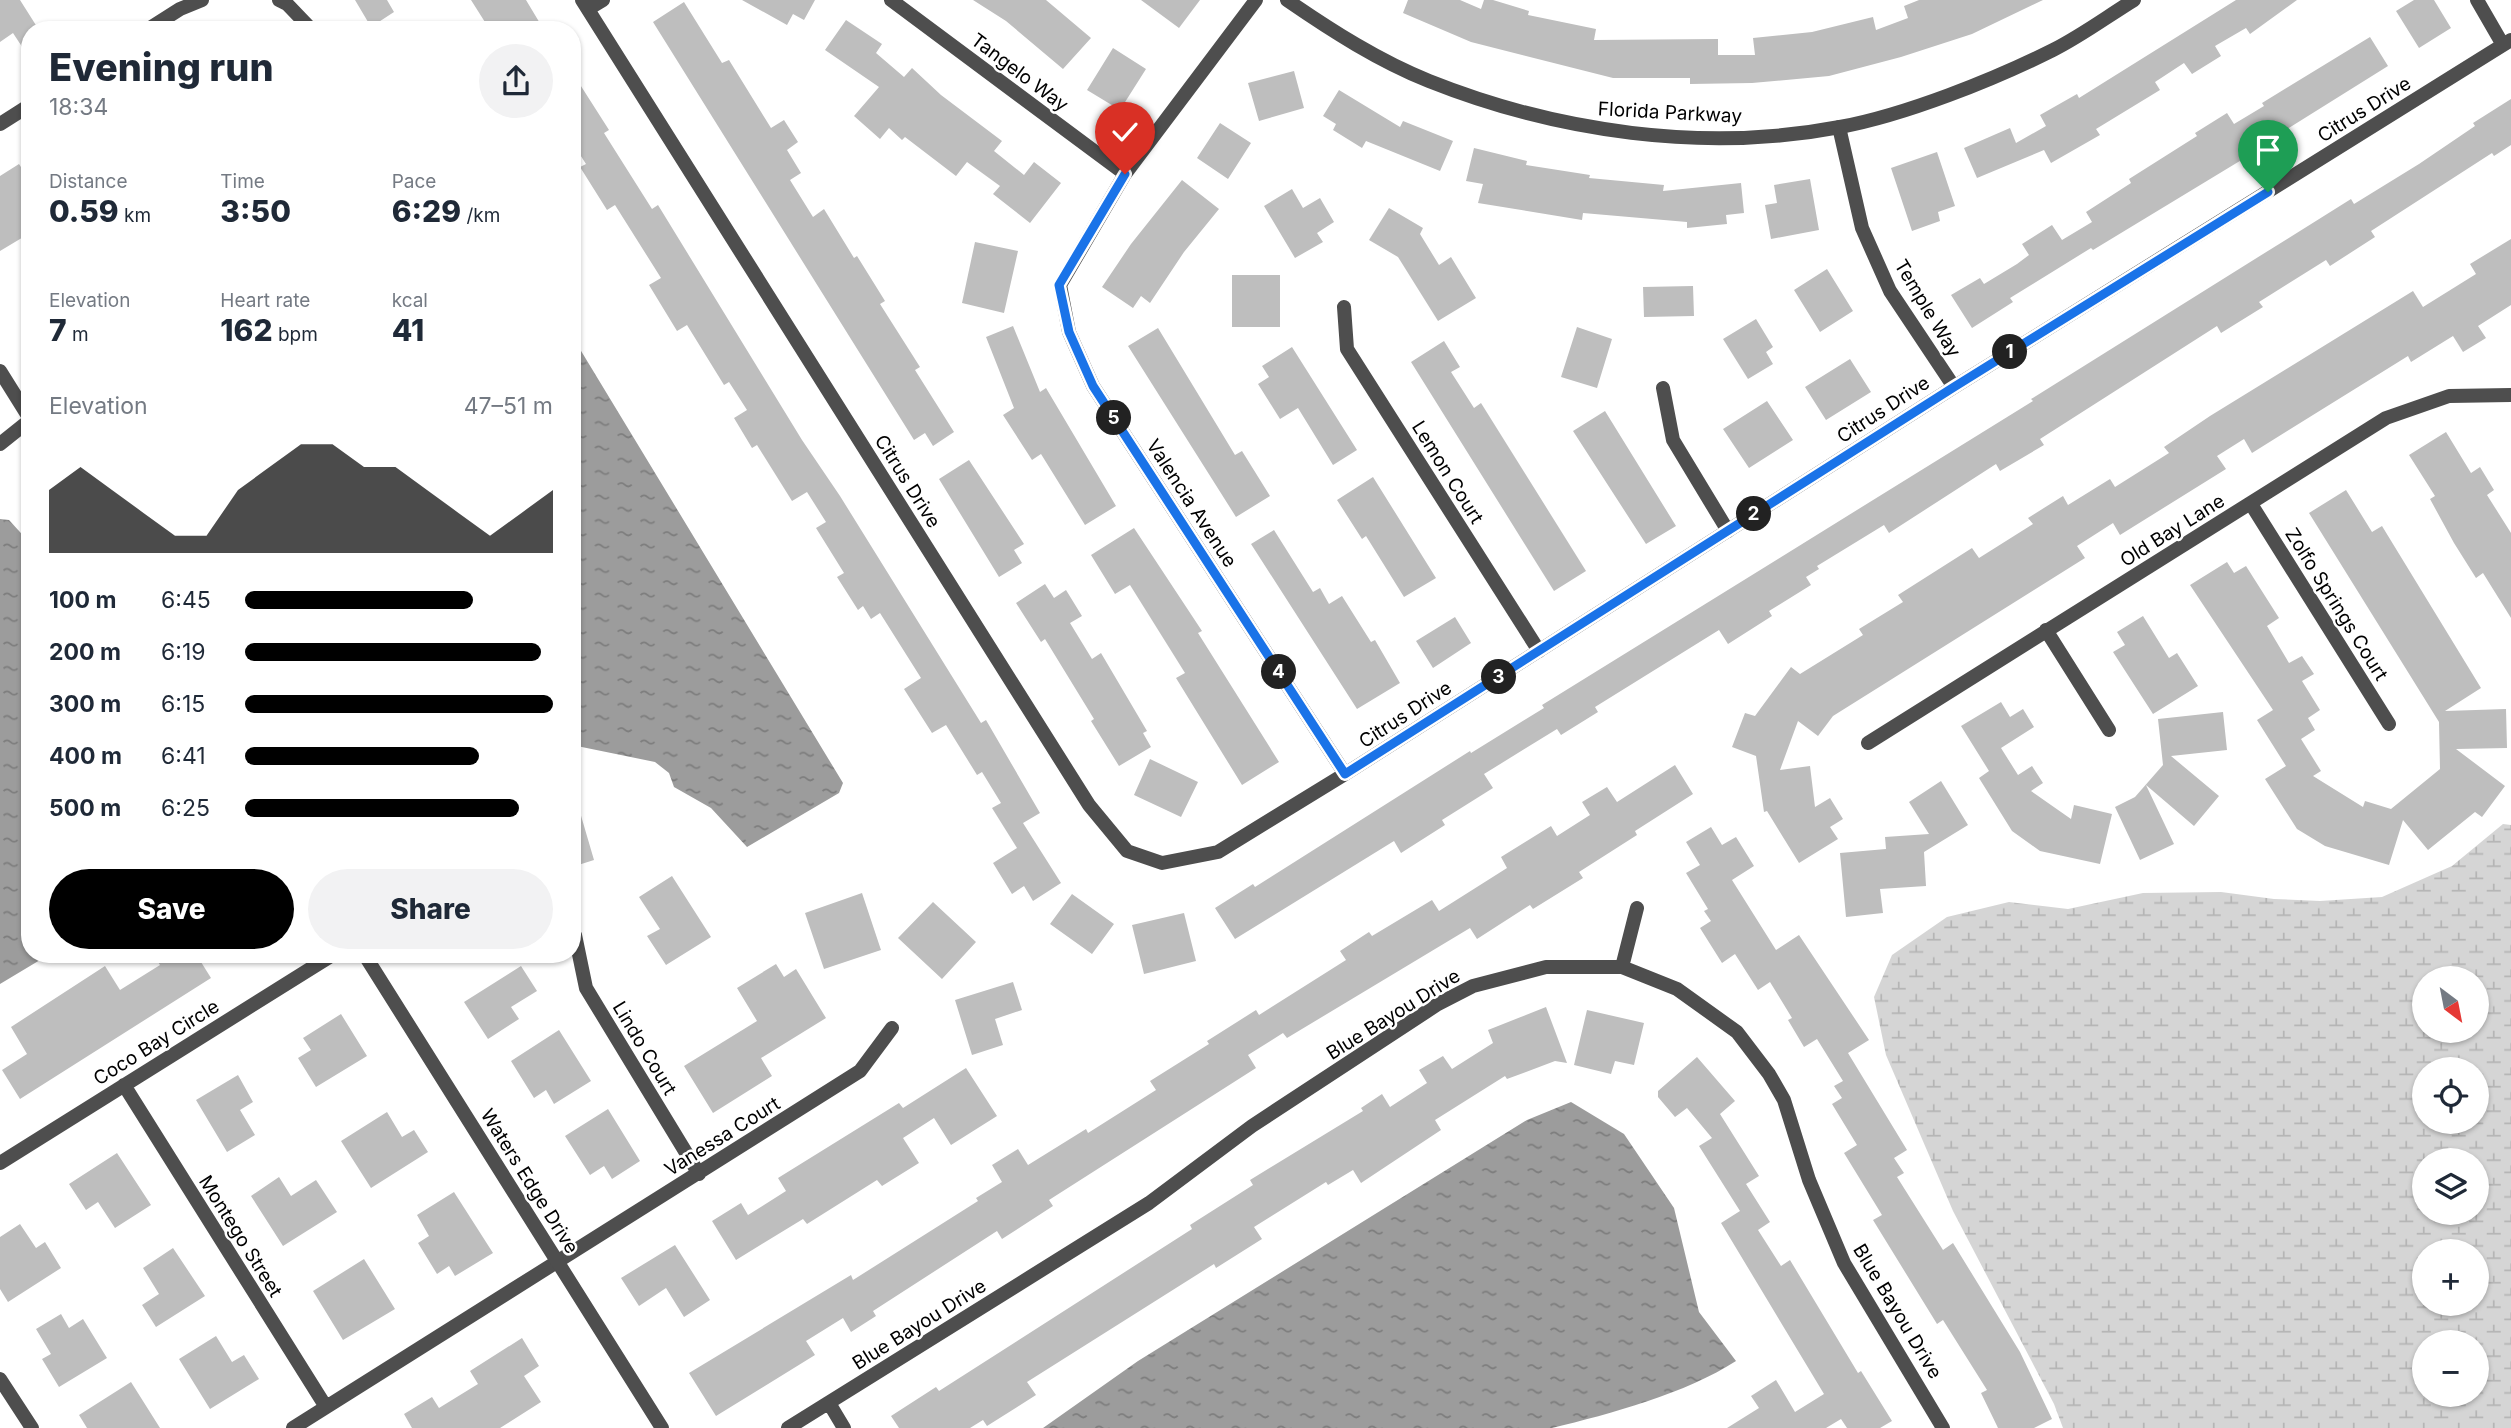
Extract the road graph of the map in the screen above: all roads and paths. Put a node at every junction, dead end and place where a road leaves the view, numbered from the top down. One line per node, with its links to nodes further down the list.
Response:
1 (202, 0): 10 (street)
2 (279, 0): 11 (street)
3 (603, 0): 9 (street)
4 (891, 0): 16 (street, Tangelo Way)
5 (1256, 0): 16 (street, Valencia Avenue)
6 (1287, 0): 15 (street, Florida Parkway)
7 (2134, 0): 15 (street, Florida Parkway)
8 (2477, 0): 12 (street)
9 (585, 5): 32 (street, Citrus Drive)
10 (161, 21)
11 (304, 21)
12 (2507, 43): 19 (street, Citrus Drive)
13 (21, 111): 14 (street)
14 (0, 124)
15 (1839, 127): 19 (street, Temple Way)
16 (1125, 174): 32 (street, Valencia Avenue)
17 (1344, 307): 28 (street, Lemon Court)
18 (0, 371): 22 (street)
19 (1954, 387): 26 (street, Citrus Drive)
20 (1663, 388): 26 (street)
21 (2511, 396): 25 (street, Old Bay Lane)
22 (21, 405)
23 (21, 427): 24 (street)
24 (0, 444)
25 (2251, 503): 27 (street, Old Bay Lane); 29 (street, Zolfo Springs Court)
26 (1728, 531): 28 (street, Citrus Drive)
27 (2046, 630): 30 (street); 31 (street, Old Bay Lane)
28 (1539, 651): 32 (street, Citrus Drive)
29 (2389, 724)
30 (2109, 730)
31 (1868, 743)
32 (1345, 774)
33 (1637, 908): 37 (street)
34 (320, 963): 39 (street, Coco Bay Circle)
35 (370, 963): 42 (street, Waters Edge Drive)
36 (581, 963): 41 (street, Lindo Court)
37 (1622, 967): 44 (street, Blue Bayou Drive); 51 (street, Blue Bayou Drive)
38 (892, 1028): 41 (street, Vanessa Court)
39 (124, 1085): 40 (street, Coco Bay Circle); 45 (street, Montego Street)
40 (0, 1163)
41 (699, 1174): 42 (street, Vanessa Court)
42 (559, 1263): 45 (street); 48 (street, Waters Edge Drive)
43 (0, 1378): 46 (street)
44 (829, 1403): 49 (street, Blue Bayou Drive); 50 (street)
45 (326, 1407): 47 (street)
46 (32, 1428)
47 (293, 1428)
48 (662, 1428)
49 (788, 1428)
50 (844, 1428)
51 (1943, 1428)

